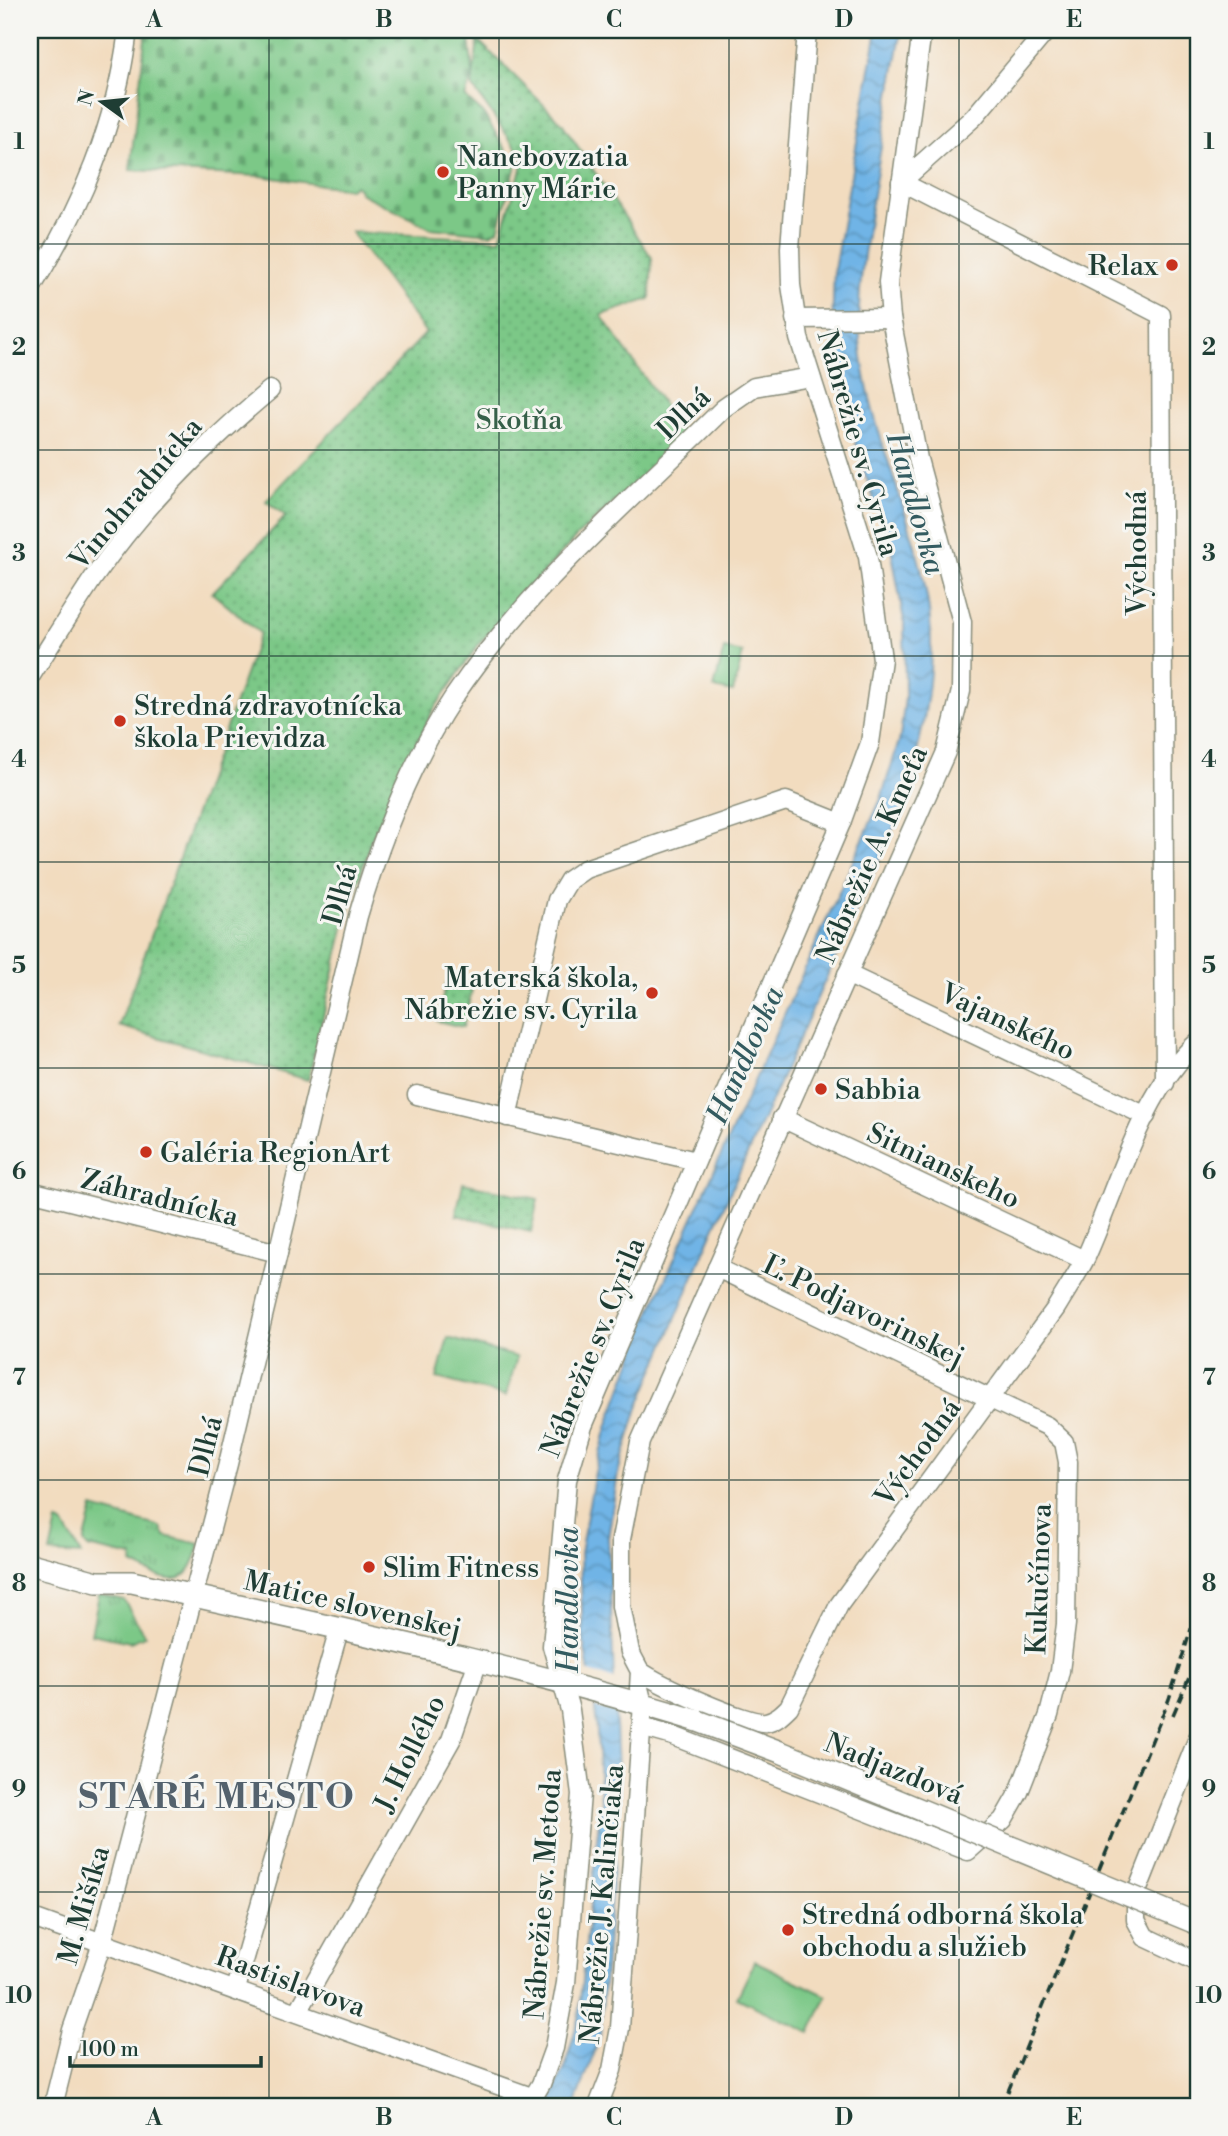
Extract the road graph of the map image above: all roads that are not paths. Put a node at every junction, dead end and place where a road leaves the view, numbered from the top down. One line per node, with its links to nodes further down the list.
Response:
1 (128, 30): 6 (street)
2 (807, 30): 8 (street, Nábrežie sv. Cyrila)
3 (922, 30): 5 (street, Nábrežie A. Kmeťa)
4 (1047, 30): 5 (street)
5 (901, 182): 7 (street, Nábrežie A. Kmeťa); 15 (street, Východná)
6 (30, 290)
7 (881, 318): 8 (street); 13 (street, Nábrežie A. Kmeťa)
8 (795, 319): 9 (street, Nábrežie sv. Cyrila)
9 (811, 377): 12 (street, Nábrežie sv. Cyrila); 22 (street, Dlhá)
10 (270, 390): 11 (street, Vinohradnícka)
11 (30, 677)
12 (841, 823): 17 (street); 20 (street, Nábrežie sv. Cyrila)
13 (847, 974): 18 (street, Vajanského); 19 (street, Nábrežie A. Kmeťa)
14 (1198, 1042): 15 (street, Východná)
15 (1165, 1083): 18 (street, Východná)
16 (417, 1095): 17 (street)
17 (507, 1116): 20 (street)
18 (1146, 1116): 23 (street, Východná)
19 (782, 1118): 23 (street, Sitnianskeho); 24 (street, Nábrežie A. Kmeťa)
20 (696, 1161): 33 (street, Nábrežie sv. Cyrila)
21 (30, 1191): 22 (street, Záhradnícka)
22 (278, 1254): 29 (street, Dlhá)
23 (1084, 1260): 25 (street, Východná)
24 (717, 1268): 25 (street, Ľ. Podjavorinskej); 32 (street, Nábrežie A. Kmeťa)
25 (988, 1399): 35 (street, Východná); 36 (street, Kukučínova)
26 (30, 1555): 28 (main road, Matice slovenskej)
27 (30, 1564): 28 (main road, Matice slovenskej)
28 (132, 1582): 29 (main road, Matice slovenskej)
29 (192, 1596): 30 (main road, Matice slovenskej); 40 (street, M. Mišíka)
30 (340, 1630): 31 (main road, Matice slovenskej); 42 (street)
31 (478, 1661): 33 (main road, Matice slovenskej); 43 (street, J. Hollého)
32 (640, 1671): 34 (street, Nábrežie A. Kmeťa); 35 (street, Východná)
33 (561, 1682): 34 (main road, Nadjazdová); 44 (street, Nábrežie sv. Metoda)
34 (634, 1701): 35 (main road, Nadjazdová); 36 (street, Nábrežie J. Kalinčiaka)
35 (689, 1711): 39 (main road, Nadjazdová, bridge)
36 (642, 1727): 46 (street, Nábrežie J. Kalinčiaka)
37 (1198, 1738): 41 (street)
38 (30, 1917): 40 (street, Rastislavova)
39 (1198, 1924)
40 (102, 1943): 42 (street, Rastislavova); 45 (street, M. Mišíka)
41 (1198, 1962)
42 (236, 1989): 43 (street, Rastislavova)
43 (298, 2011): 44 (street, Rastislavova)
44 (531, 2102)
45 (52, 2106)
46 (598, 2106)

